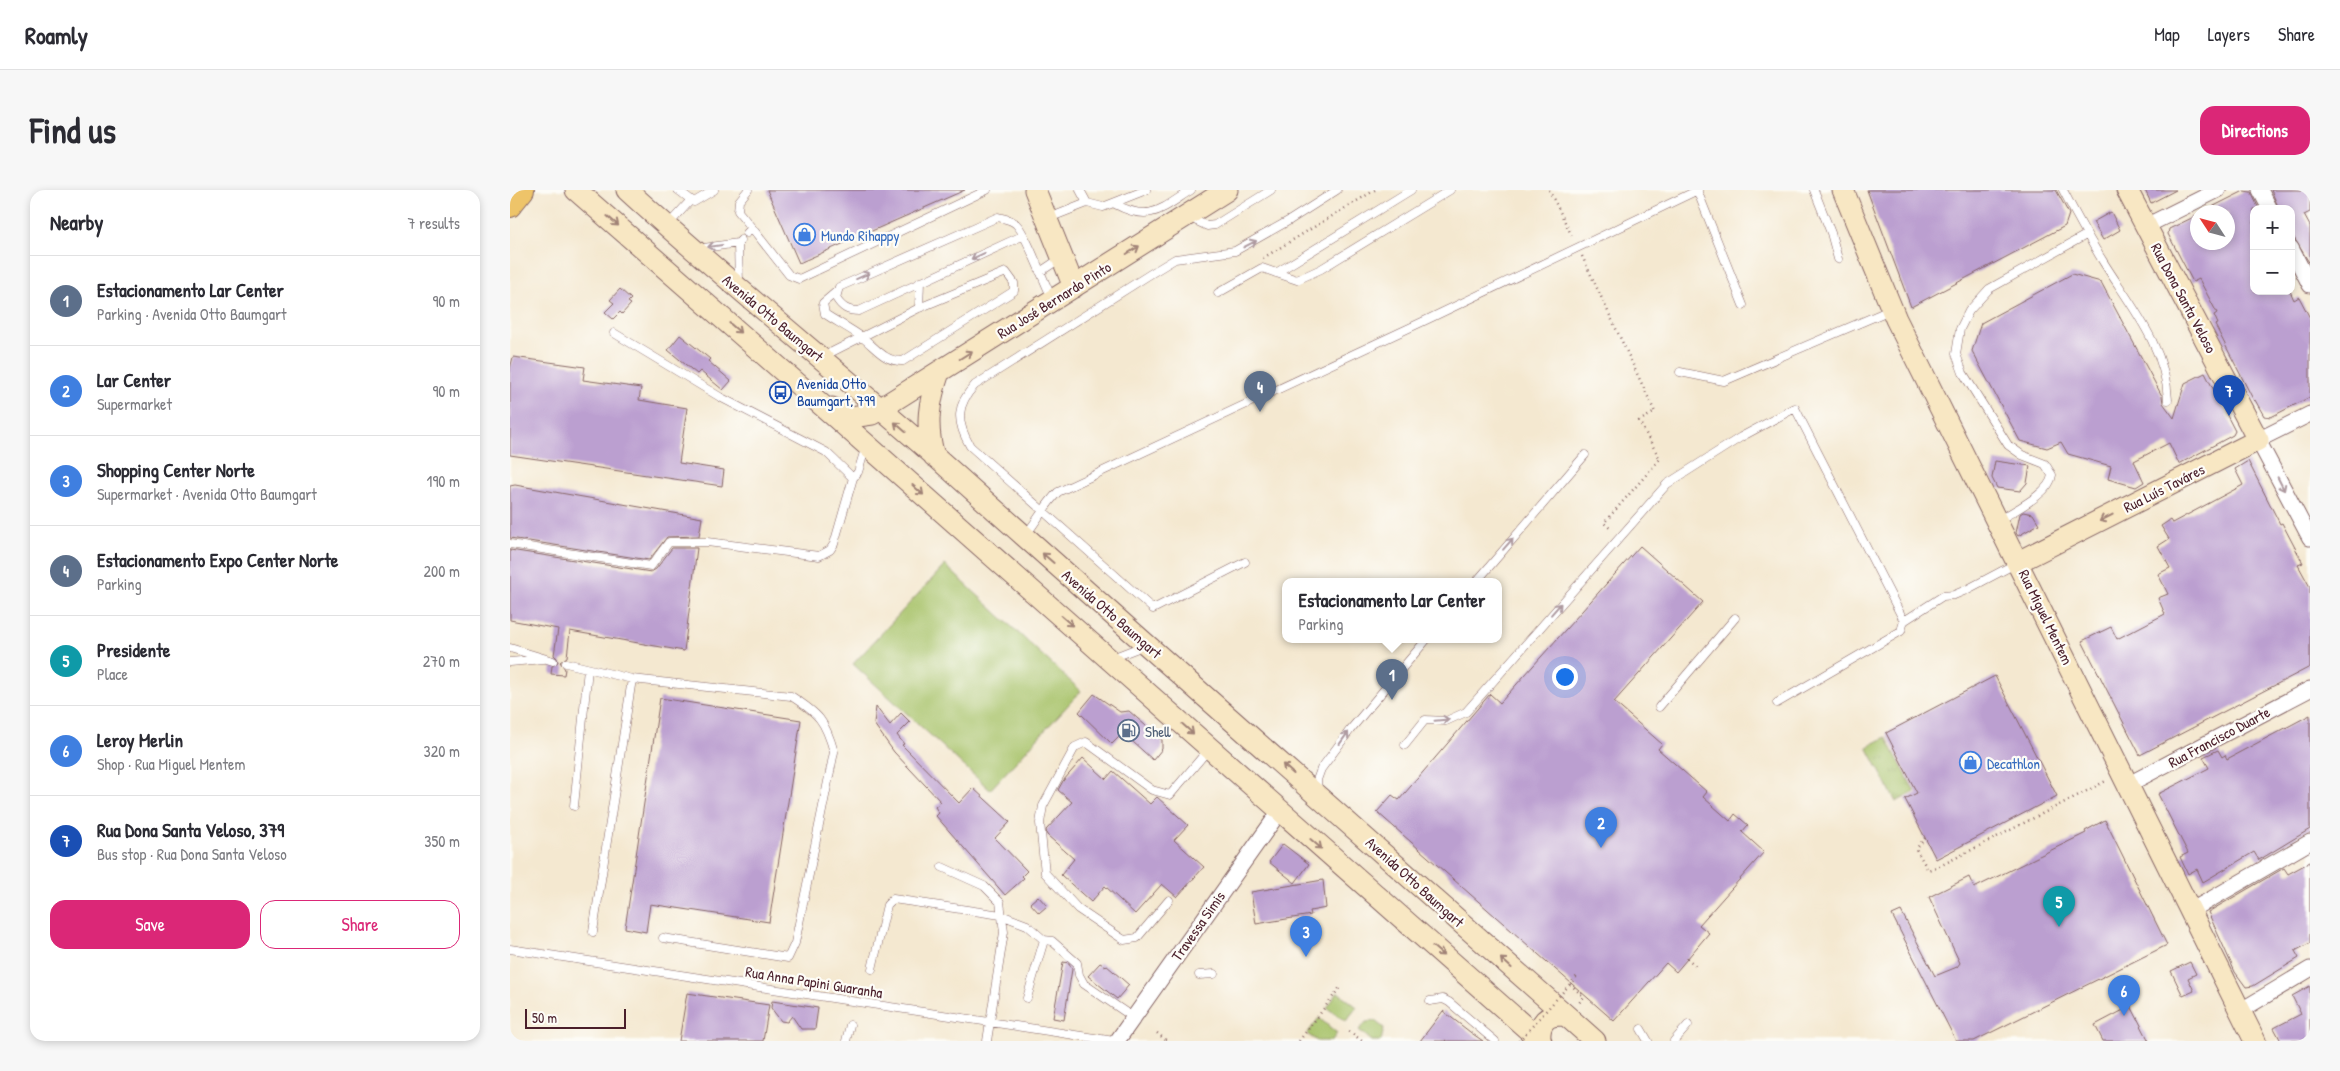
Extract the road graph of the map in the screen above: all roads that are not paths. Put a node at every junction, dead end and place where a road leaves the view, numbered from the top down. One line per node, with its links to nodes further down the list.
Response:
1 (523, 190): 28 (main road)
2 (576, 190): 56 (main road, Avenida Otto Baumgart, one-way to 56)
3 (628, 190): 32 (main road, Avenida Otto Baumgart)
4 (678, 190): 24 (lane)
5 (714, 190): 24 (lane)
6 (748, 190): 7 (lane)
7 (987, 190)
8 (1035, 190): 30 (main road)
9 (1080, 190): 25 (lane)
10 (1146, 190): 26 (lane)
11 (1191, 190): 26 (lane)
12 (1227, 190): 29 (main road, Rua José Bernardo Pinto)
13 (1271, 190): 29 (lane)
14 (1337, 190): 65 (lane, one-way to 14)
15 (1411, 190): 40 (lane)
16 (1450, 190): 40 (lane)
17 (1698, 190): 48 (lane); 65 (lane)
18 (1814, 190): 38 (lane)
19 (1843, 190): 50 (main road, Rua Miguel Mentem)
20 (2063, 190): 33 (lane)
21 (2127, 190): 31 (main road, Rua Dona Santa Veloso)
22 (2218, 190): 31 (street)
23 (2260, 190): 27 (street)
24 (690, 201): 32 (lane)
25 (1087, 204): 26 (lane); 30 (lane)
26 (1115, 204)
27 (2268, 205)
28 (510, 206)
29 (1186, 216): 43 (main road, Rua José Bernardo Pinto, one-way to 29)
30 (1047, 219): 37 (main road)
31 (2146, 226): 60 (main road, Rua Dona Santa Veloso)
32 (667, 227): 35 (main road, Avenida Otto Baumgart)
33 (2086, 235): 57 (lane); 66 (lane)
34 (1022, 236): 39 (lane); 41 (lane, one-way to 41); 45 (lane, one-way to 34)
35 (693, 250): 44 (main road, Avenida Otto Baumgart); 44 (lane, one-way to 35)
36 (2292, 250): 42 (street)
37 (1062, 257): 39 (lane); 43 (main road)
38 (1838, 259)
39 (1040, 272): 47 (lane)
40 (1276, 273): 46 (lane)
41 (920, 282): 45 (lane); 49 (lane)
42 (2310, 284)
43 (1074, 287): 47 (main road, Rua José Bernardo Pinto)
44 (739, 289): 53 (main road, Avenida Otto Baumgart)
45 (836, 292): 52 (lane)
46 (1218, 293)
47 (1053, 300): 54 (main road, Rua José Bernardo Pinto, one-way to 47)
48 (1743, 305)
49 (919, 308): 52 (lane); 52 (lane)
50 (1892, 310): 55 (lane); 66 (main road, Rua Miguel Mentem)
51 (614, 333): 64 (lane)
52 (863, 338): 53 (lane)
53 (820, 358): 58 (main road, Avenida Otto Baumgart)
54 (939, 372): 58 (main road, Rua José Bernardo Pinto); 63 (main road)
55 (1680, 372)
56 (816, 400): 58 (main road, Rua José Bernardo Pinto); 61 (main road, Avenida Otto Baumgart)
57 (2168, 400)
58 (880, 409): 63 (main road, Avenida Otto Baumgart, one-way to 58)
59 (2310, 414): 60 (street, Rua Luís Taváres)
60 (2258, 440): 68 (street, Rua Dona Santa Veloso, one-way to 68); 72 (main road, Rua Luís Taváres, one-way to 72)
61 (867, 444): 64 (lane); 70 (main road, Avenida Otto Baumgart, one-way to 70)
62 (1585, 455): 73 (lane, one-way to 62)
63 (934, 456): 67 (main road, Avenida Otto Baumgart)
64 (853, 478): 69 (lane)
65 (1043, 511): 67 (lane); 71 (lane)
66 (1998, 521): 72 (main road, Rua Miguel Mentem)
67 (1018, 532): 70 (main road); 77 (main road, Avenida Otto Baumgart, one-way to 67)
68 (2310, 538)
69 (510, 544)
70 (990, 554): 79 (main road, Avenida Otto Baumgart, one-way to 79)
71 (1245, 562)
72 (2018, 562): 75 (lane); 91 (main road, Rua Miguel Mentem)
73 (1479, 578)
74 (1735, 618): 88 (lane)
75 (1904, 620): 87 (lane); 89 (lane, one-way to 75)
76 (1424, 643): 92 (lane, one-way to 76)
77 (1148, 644): 79 (lane); 92 (main road, Avenida Otto Baumgart, one-way to 77)
78 (510, 648): 80 (lane)
79 (1110, 658): 90 (main road, Avenida Otto Baumgart, one-way to 90)
80 (543, 659): 81 (lane); 82 (lane)
81 (553, 660)
82 (510, 662)
83 (566, 663): 84 (lane)
84 (588, 669): 85 (lane); 93 (lane)
85 (632, 679): 100 (lane); 101 (lane)
86 (2310, 689): 91 (street, Rua Francisco Duarte)
87 (1777, 702)
88 (1659, 707)
89 (1405, 745)
90 (1210, 749): 94 (main road, Avenida Otto Baumgart); 97 (lane)
91 (2129, 784): 98 (main road, Rua Miguel Mentem)
92 (1318, 796): 108 (main road, Avenida Otto Baumgart, one-way to 92)
93 (574, 806)
94 (1280, 812): 113 (street, Travessa Simis); 118 (main road, Avenida Otto Baumgart, one-way to 118)
95 (2310, 842): 98 (street)
96 (942, 867): 99 (lane)
97 (1169, 900)
98 (2192, 910): 112 (main road, Rua Miguel Mentem)
99 (1001, 914): 102 (lane); 104 (lane); 114 (lane)
100 (593, 932)
101 (663, 938)
102 (1044, 940): 109 (lane); 113 (lane)
103 (510, 949): 114 (lane, Rua Anna Papini Guaranha)
104 (872, 969)
105 (2310, 969): 112 (street)
106 (1214, 974): 107 (lane)
107 (1199, 975)
108 (1542, 995): 111 (main road, Avenida Otto Baumgart); 118 (main road)
109 (1027, 998)
110 (1430, 1001): 122 (lane)
111 (1571, 1010): 123 (main road); 124 (main road, Avenida Otto Baumgart)
112 (2240, 1011): 127 (main road, Rua Miguel Mentem)
113 (1134, 1018): 121 (street, Travessa Simis)
114 (989, 1022): 120 (lane); 121 (lane, Rua Anna Papini Guaranha)
115 (850, 1025): 119 (lane)
116 (1688, 1025): 126 (lane)
117 (1641, 1029): 125 (lane)
118 (1519, 1031): 123 (main road, Avenida Otto Baumgart)
119 (846, 1041)
120 (987, 1041)
121 (1116, 1041)
122 (1495, 1041)
123 (1541, 1041)
124 (1594, 1041)
125 (1648, 1041)
126 (1674, 1041)
127 (2256, 1041)

